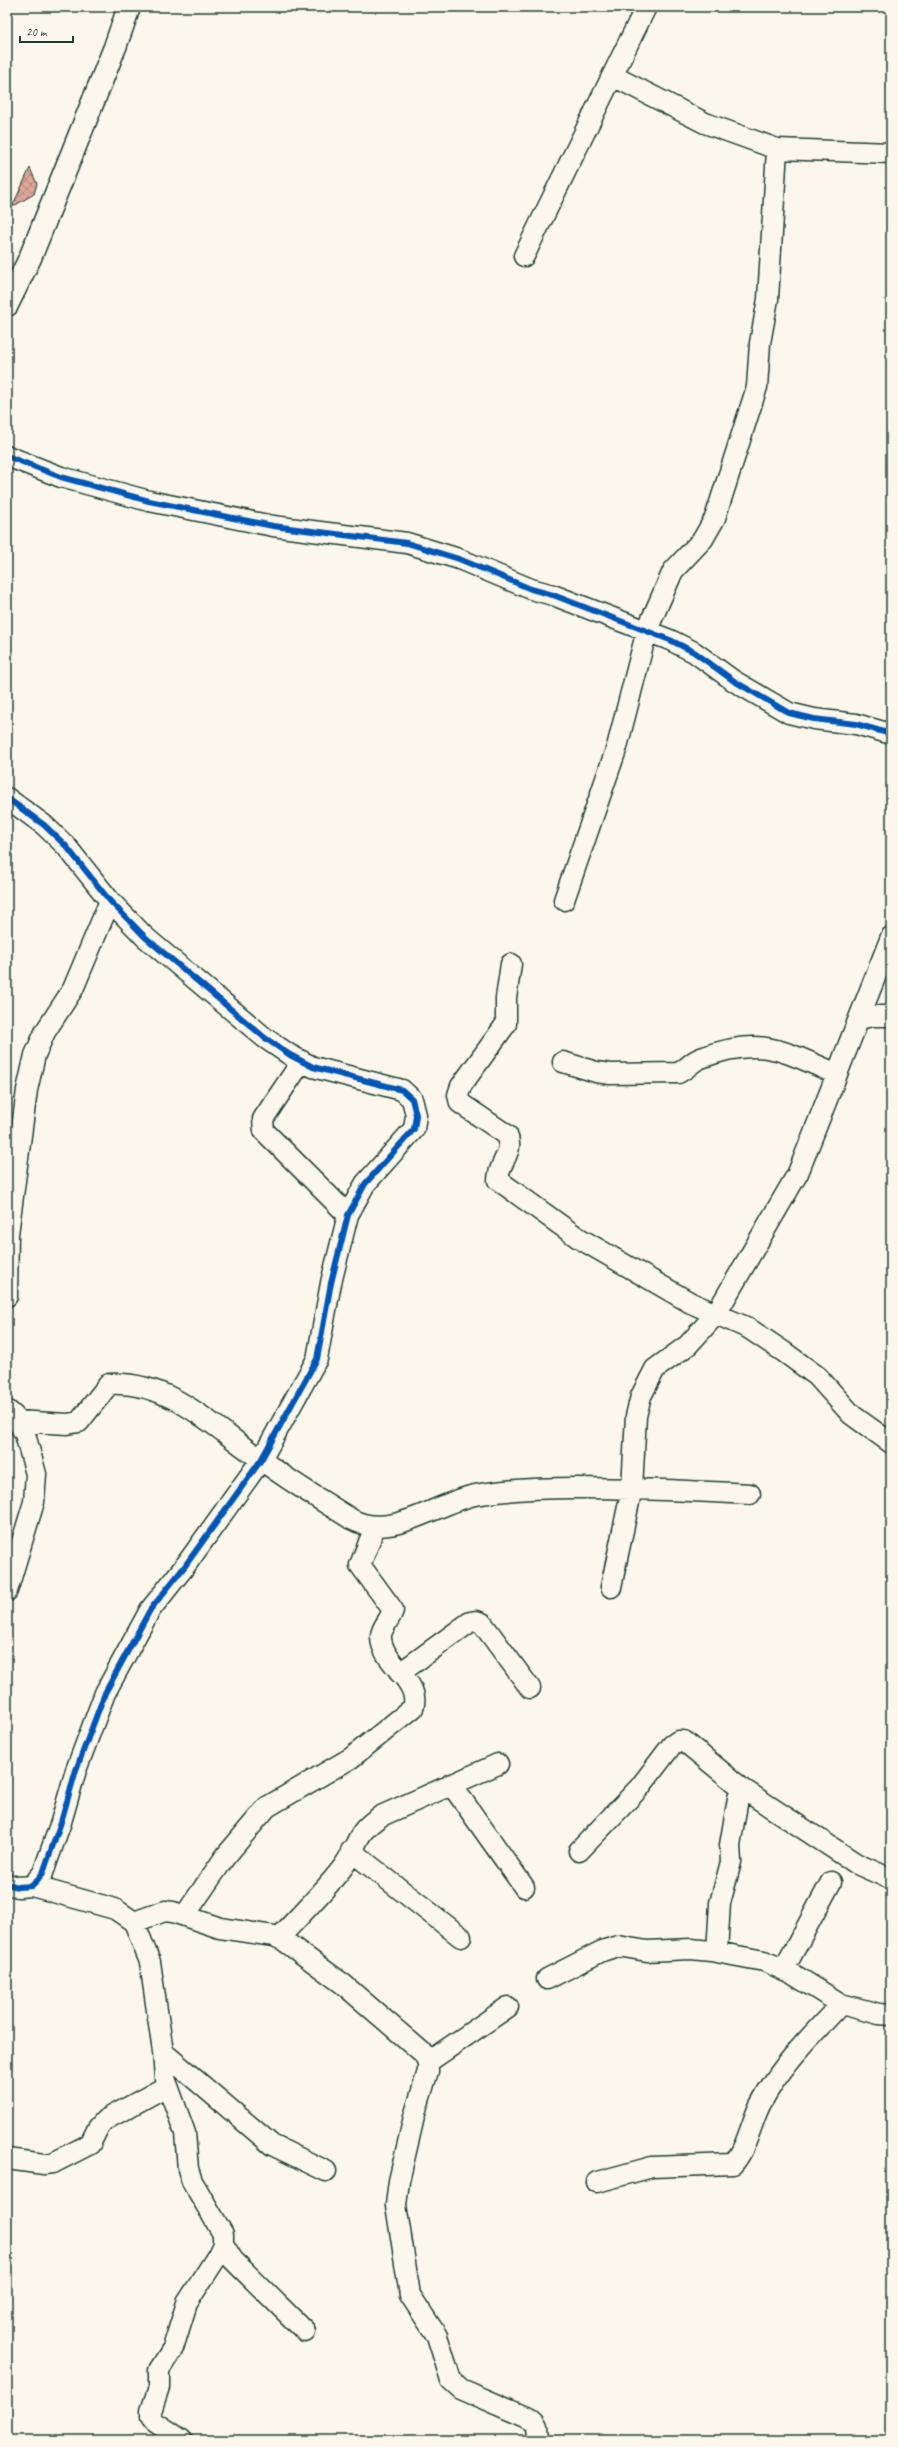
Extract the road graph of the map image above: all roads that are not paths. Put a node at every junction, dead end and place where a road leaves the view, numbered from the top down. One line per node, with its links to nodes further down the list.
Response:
1 (129, 7): 7 (street)
2 (646, 7): 3 (street)
3 (613, 76): 4 (street); 6 (street)
4 (778, 149): 5 (street); 9 (street)
5 (891, 153)
6 (524, 256)
7 (7, 305)
8 (7, 456): 9 (street)
9 (647, 630): 10 (street); 12 (street)
10 (891, 734)
11 (7, 798): 13 (street)
12 (564, 900)
13 (110, 901): 18 (street); 22 (street)
14 (891, 937): 17 (street)
15 (511, 964): 23 (street)
16 (891, 1016): 17 (street)
17 (859, 1020): 20 (street)
18 (302, 1061): 21 (street); 21 (street)
19 (563, 1062): 20 (street)
20 (837, 1074): 23 (street)
21 (348, 1215): 26 (street)
22 (7, 1296)
23 (716, 1314): 25 (street); 27 (street)
24 (12, 1416): 26 (street); 31 (street)
25 (891, 1443)
26 (261, 1460): 29 (street); 42 (street)
27 (632, 1488): 28 (street); 29 (street); 30 (street)
28 (750, 1494)
29 (375, 1527): 32 (street)
30 (611, 1587)
31 (7, 1591)
32 (400, 1672): 33 (street); 44 (street)
33 (530, 1688)
34 (498, 1764): 35 (street)
35 (451, 1784): 37 (street); 43 (street)
36 (740, 1787): 38 (street); 39 (street); 48 (street)
37 (351, 1851): 46 (street); 47 (street)
38 (579, 1851)
39 (891, 1878)
40 (832, 1882): 49 (street)
41 (7, 1884): 42 (street)
42 (32, 1886): 45 (street)
43 (524, 1887)
44 (185, 1915): 45 (street); 47 (street)
45 (134, 1922): 54 (street)
46 (461, 1937)
47 (279, 1938): 55 (street)
48 (717, 1952): 49 (street); 50 (street)
49 (784, 1969): 51 (street)
50 (547, 1979)
51 (841, 2004): 53 (street); 59 (street)
52 (508, 2007): 55 (street)
53 (891, 2015)
54 (163, 2052): 56 (street); 58 (street)
55 (428, 2062): 63 (street)
56 (167, 2086): 57 (street); 60 (street)
57 (7, 2159)
58 (326, 2171)
59 (597, 2182)
60 (223, 2244): 61 (street); 62 (street)
61 (305, 2331)
62 (182, 2440)
63 (539, 2440)

